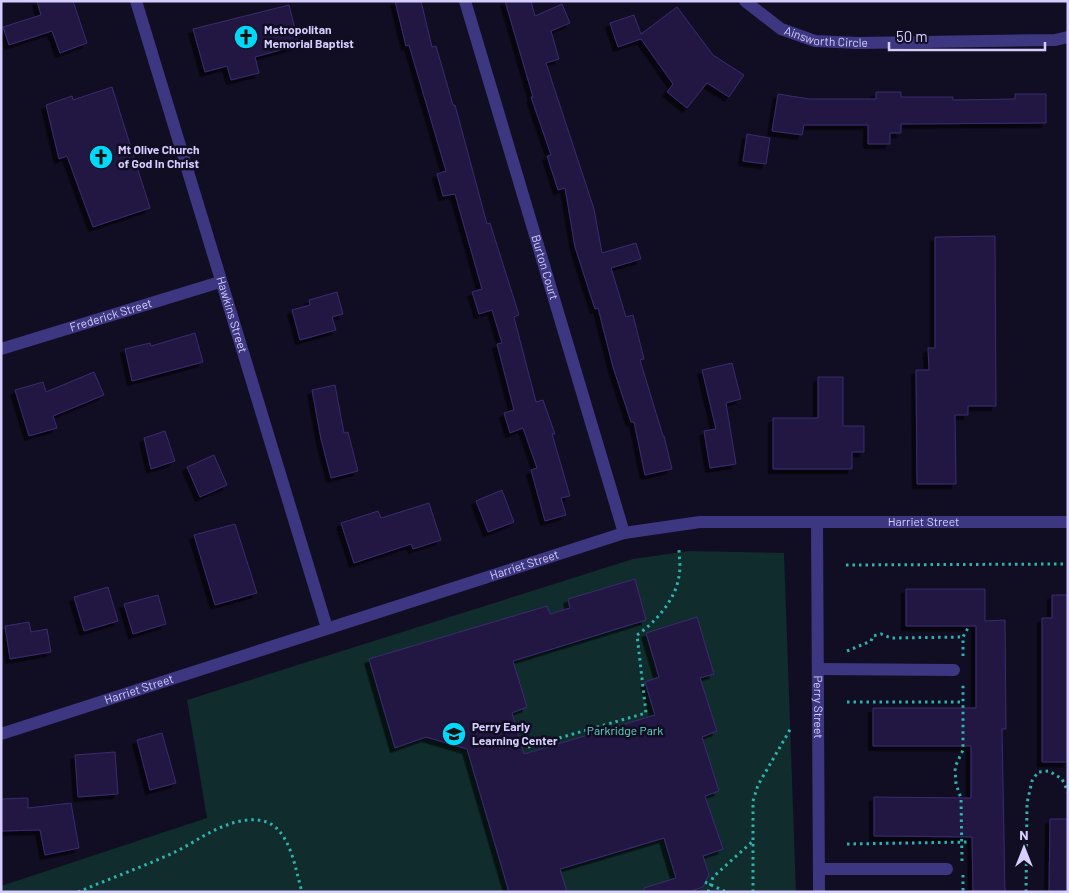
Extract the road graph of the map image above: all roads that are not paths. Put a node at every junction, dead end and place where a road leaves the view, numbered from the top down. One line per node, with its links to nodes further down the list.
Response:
1 (136, 1): 5 (street, Hawkins Street)
2 (465, 1): 9 (street, Burton Court)
3 (745, 1): 4 (street, Ainsworth Circle)
4 (1068, 37)
5 (220, 282): 6 (street, Frederick Street); 10 (street, Hawkins Street)
6 (1, 349)
7 (817, 522): 8 (street, Harriet Street); 9 (street, Harriet Street); 11 (street, Perry Street)
8 (1068, 522)
9 (624, 534): 10 (street, Harriet Street)
10 (327, 628): 13 (street, Harriet Street)
11 (818, 669): 12 (street); 14 (street, Perry Street)
12 (960, 670)
13 (1, 734)
14 (819, 869): 15 (street); 16 (street, Perry Street)
15 (947, 869)
16 (819, 892)

